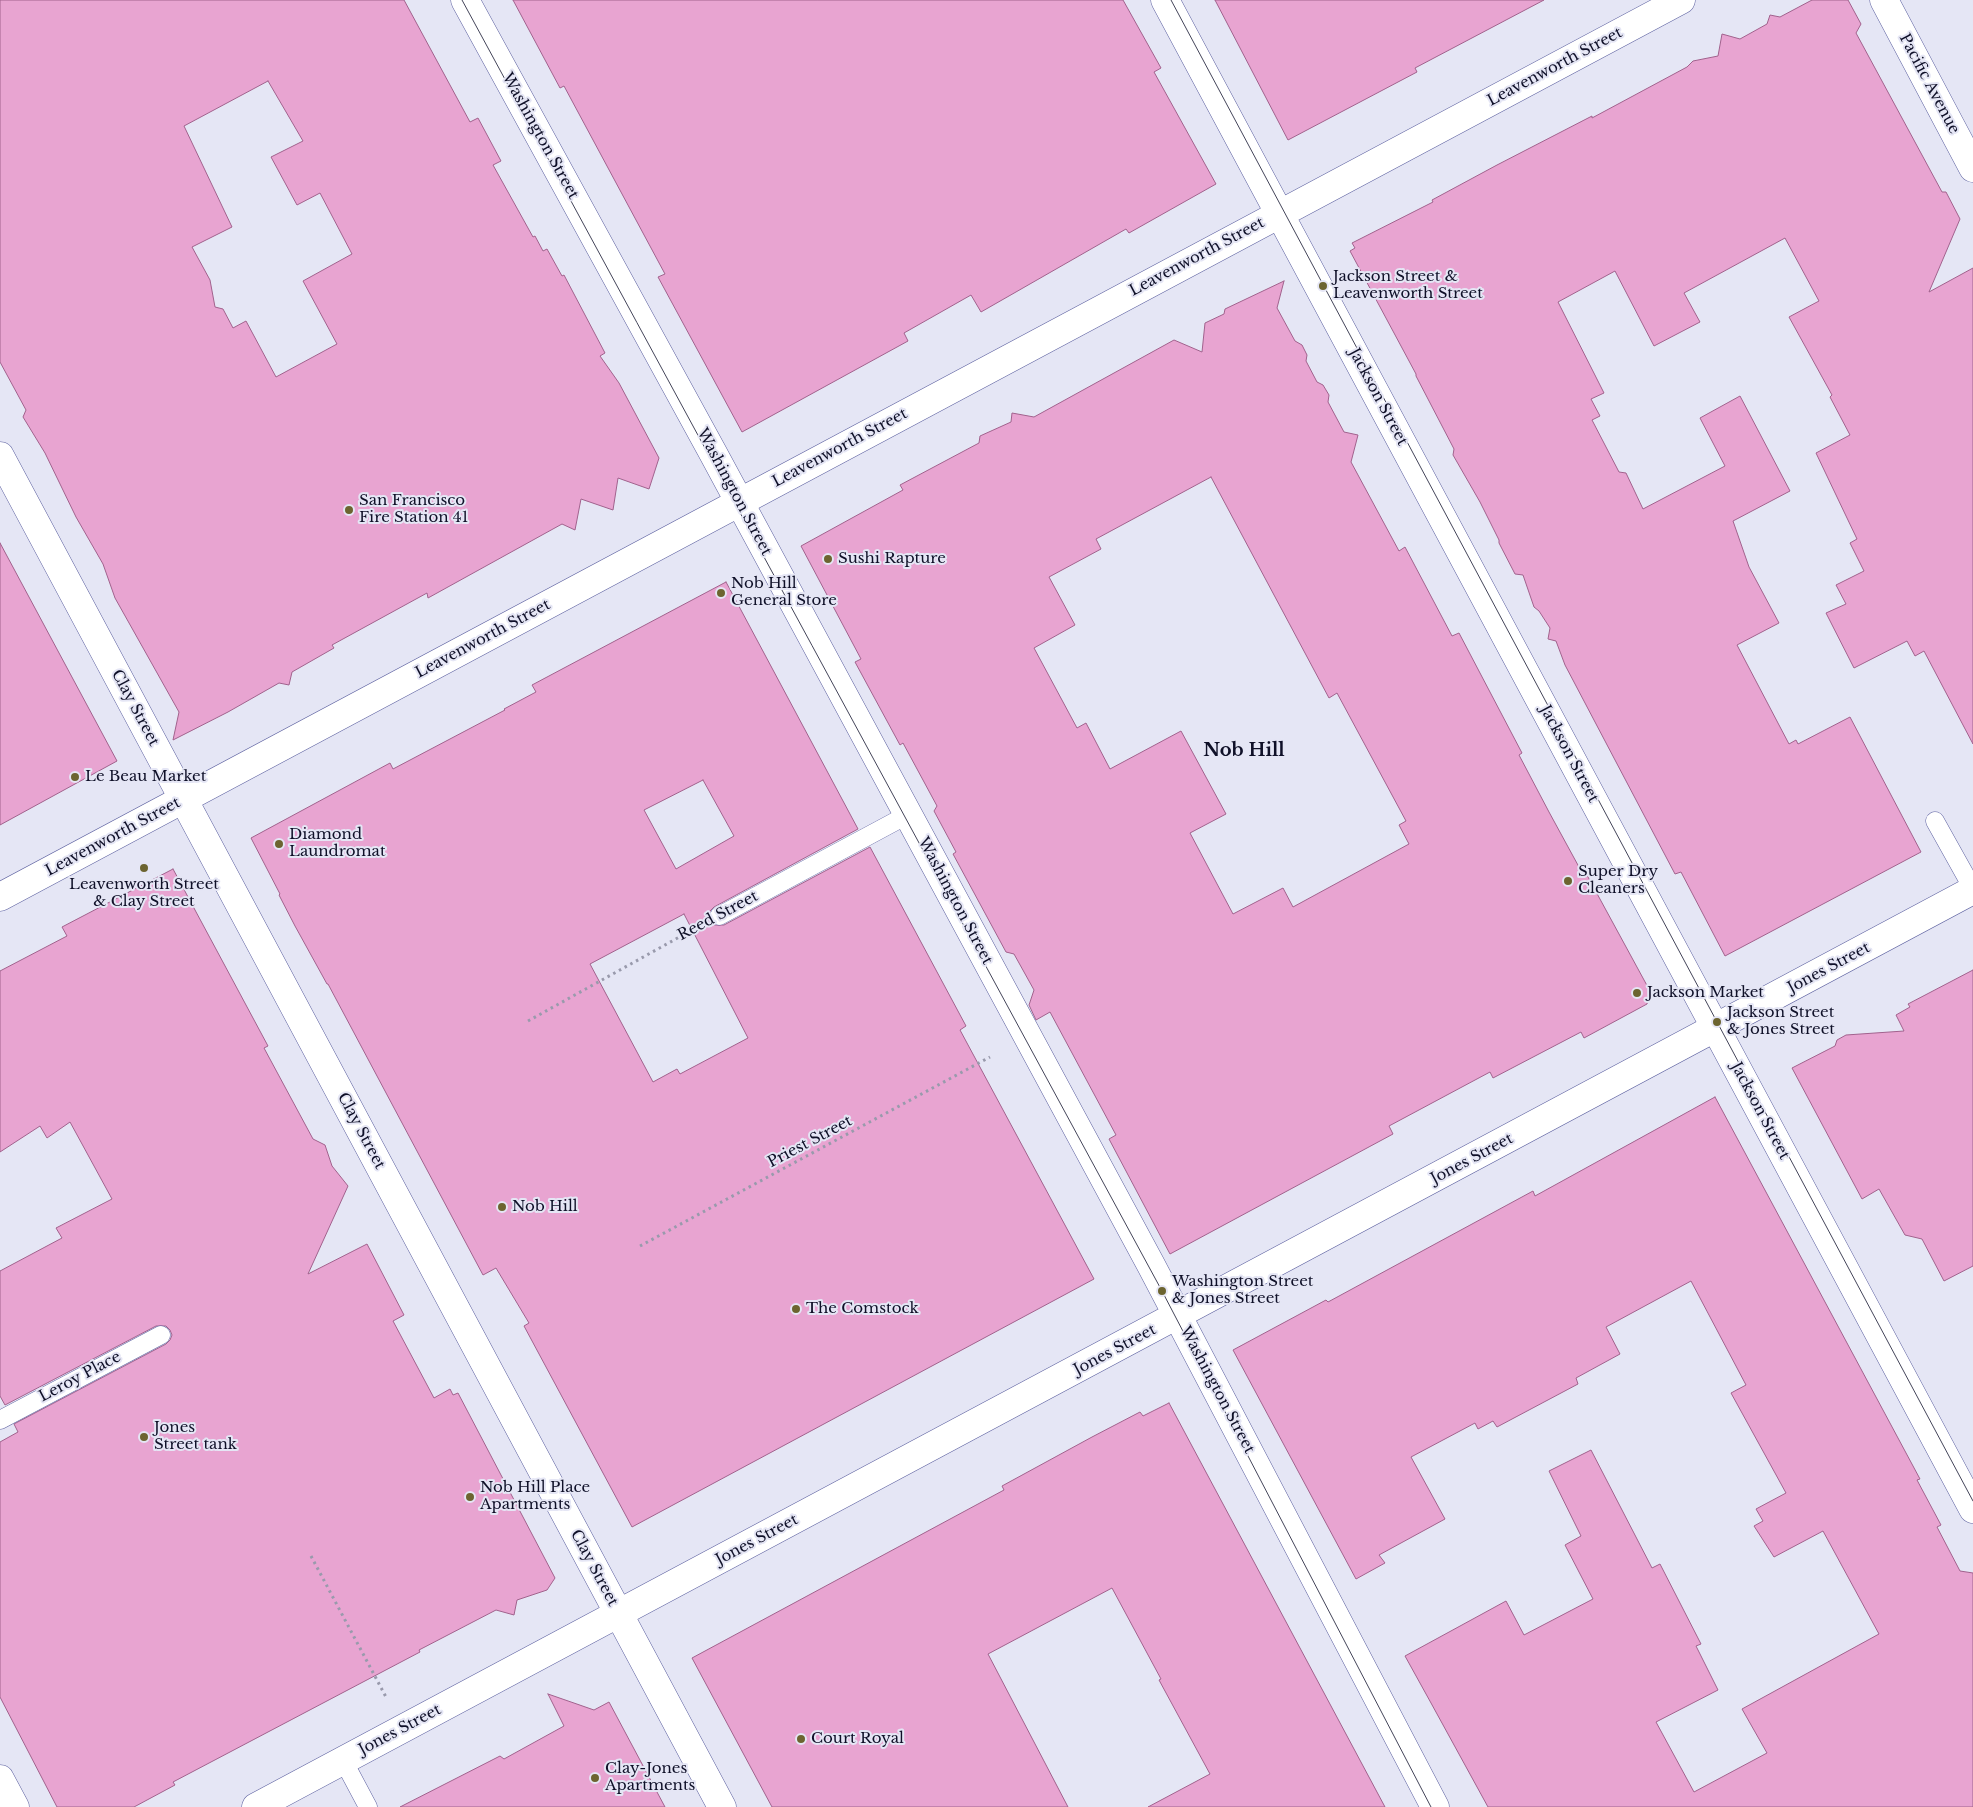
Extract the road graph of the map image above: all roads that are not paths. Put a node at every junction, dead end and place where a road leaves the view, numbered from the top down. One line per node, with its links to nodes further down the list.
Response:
1 (465, 0): 8 (street, Washington Street)
2 (1164, 0): 6 (street, Jackson Street)
3 (1681, 0): 6 (street, Leavenworth Street)
4 (1884, 0): 5 (street, Pacific Avenue)
5 (1973, 168)
6 (1279, 213): 8 (street, Leavenworth Street); 15 (street, Jackson Street)
7 (0, 456): 9 (street, Clay Street)
8 (740, 502): 9 (street, Leavenworth Street); 10 (street, Washington Street)
9 (183, 800): 13 (street, Leavenworth Street); 20 (street, Clay Street)
10 (909, 814): 14 (lane, Reed Street); 16 (street, Washington Street)
11 (1935, 821): 12 (lane)
12 (1973, 890): 15 (street, Jones Street)
13 (0, 897)
14 (719, 916)
15 (1715, 1028): 16 (street, Jones Street); 19 (street, Jackson Street)
16 (1178, 1316): 20 (street, Jones Street); 27 (street, Washington Street)
17 (161, 1334): 18 (lane, Leroy Place)
18 (0, 1420)
19 (1973, 1509)
20 (618, 1613): 21 (street, Jones Street); 26 (street, Clay Street)
21 (343, 1760): 24 (street, Jones Street); 25 (lane)
22 (0, 1779): 23 (street)
23 (15, 1807)
24 (256, 1807)
25 (368, 1807)
26 (722, 1807)
27 (1435, 1807)

